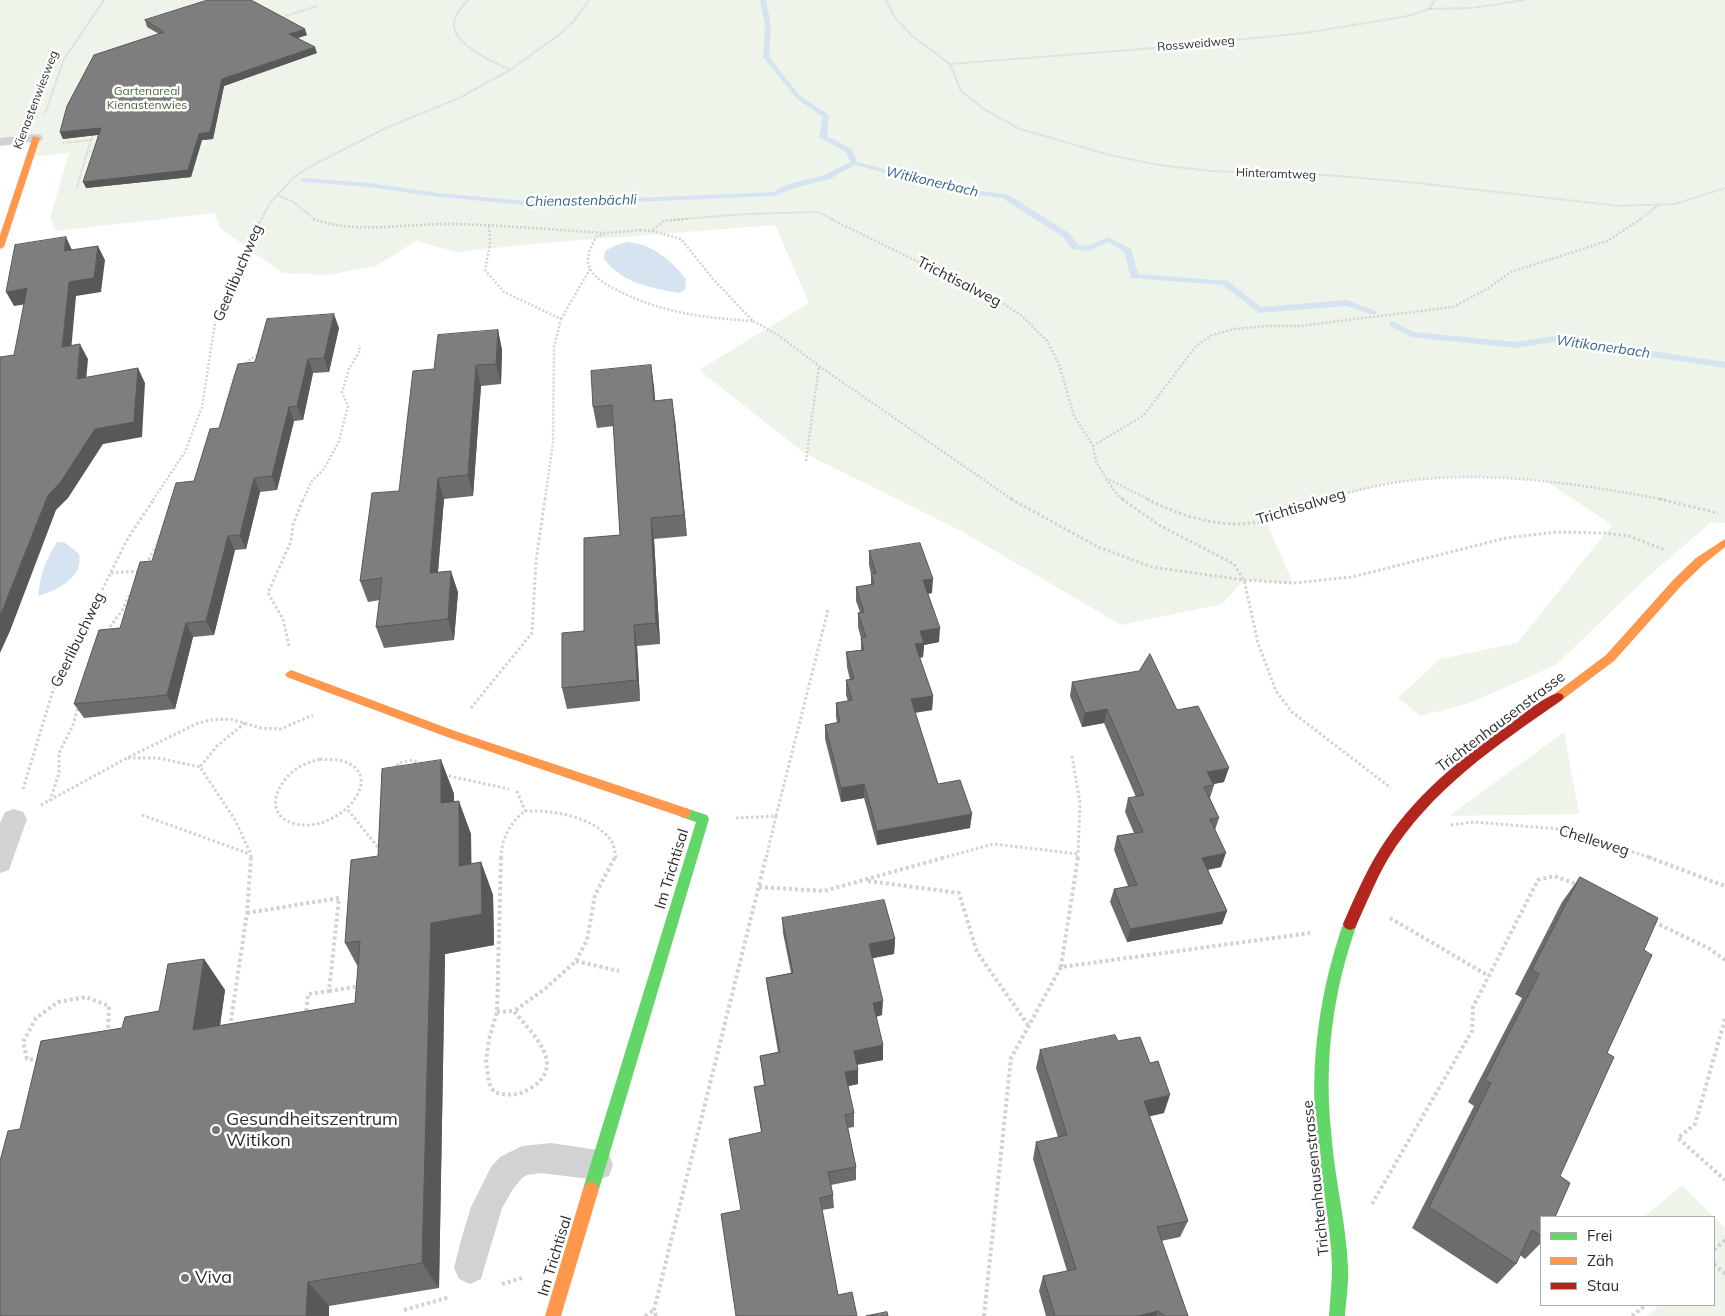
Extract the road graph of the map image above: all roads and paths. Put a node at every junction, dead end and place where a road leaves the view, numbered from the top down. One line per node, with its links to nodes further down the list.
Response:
1 (104, 0): 15 (path, Kienastenwiesweg)
2 (468, 0): 11 (path)
3 (589, 0): 11 (path, Geerlibuchweg)
4 (886, 0): 10 (path)
5 (1435, 0): 8 (path)
6 (1525, 0): 8 (path, Rossweidweg)
7 (317, 6): 9 (path)
8 (1429, 9): 10 (path, Rossweidweg)
9 (272, 21)
10 (950, 64): 21 (path, Hinteramtweg)
11 (510, 70): 20 (path, Geerlibuchweg)
12 (94, 131): 13 (path)
13 (90, 140): 15 (path); 17 (path)
14 (0, 142): 15 (lane)
15 (34, 142): 25 (street, Kienastenwiesweg)
16 (97, 150): 17 (path)
17 (87, 152): 18 (path)
18 (77, 187)
19 (1725, 188): 21 (path, Hinteramtweg)
20 (278, 195): 22 (path); 41 (path, Geerlibuchweg)
21 (1657, 206): 33 (path)
22 (489, 226): 24 (path); 27 (path)
23 (652, 231): 24 (path); 28 (path); 33 (path, Trichtisalweg)
24 (607, 233): 26 (path)
25 (0, 246)
26 (590, 269): 27 (path); 28 (path)
27 (561, 320): 51 (path)
28 (753, 321): 31 (path)
29 (359, 345): 47 (path)
30 (261, 353): 32 (path)
31 (819, 366): 34 (path); 43 (path)
32 (225, 412)
33 (1093, 446): 35 (path, Trichtisalweg)
34 (806, 461)
35 (1106, 478): 37 (path, Trichtisalweg); 43 (path)
36 (172, 502): 40 (path)
37 (1722, 515)
38 (1629, 536): 43 (path)
39 (1725, 542): 59 (street, Trichtenhausenstrasse)
40 (142, 571): 41 (path); 42 (path)
41 (111, 573): 64 (path, Geerlibuchweg)
42 (138, 579)
43 (1244, 580): 59 (path)
44 (134, 586): 46 (path)
45 (828, 610): 63 (path)
46 (107, 632)
47 (291, 674): 48 (street, Im Trichtisal)
48 (352, 696): 50 (path); 51 (street, Im Trichtisal)
49 (78, 706): 58 (path)
50 (245, 723): 53 (path); 54 (path)
51 (451, 734): 65 (street, Im Trichtisal)
52 (1072, 756): 69 (path)
53 (127, 758): 54 (path); 58 (path)
54 (200, 767): 68 (path)
55 (426, 768): 57 (path)
56 (442, 774): 61 (path)
57 (397, 779)
58 (50, 801): 64 (path)
59 (1418, 809): 66 (street, Trichtenhausenstrasse)
60 (348, 810): 60 (path); 67 (path)
61 (525, 811): 80 (path); 87 (path)
62 (142, 815): 68 (path)
63 (776, 816): 65 (path); 73 (path)
64 (14, 819): 70 (lane)
65 (703, 819): 83 (street, Im Trichtisal)
66 (1399, 832): 72 (path, Chelleweg); 77 (street, Trichtenhausenstrasse)
67 (386, 851)
68 (251, 854): 75 (path)
69 (1078, 854): 71 (path); 81 (path)
70 (0, 862)
71 (865, 880): 73 (path); 90 (path)
72 (1725, 886)
73 (759, 887): 103 (path)
74 (1582, 887): 82 (path)
75 (247, 913): 85 (path); 92 (path)
76 (1650, 920): 79 (path)
77 (1347, 928): 81 (path); 108 (street, Trichtenhausenstrasse)
78 (1416, 934): 82 (path)
79 (1725, 960)
80 (576, 961): 83 (path); 86 (path)
81 (1061, 968): 90 (path)
82 (1489, 976): 96 (path)
83 (654, 978): 94 (street, Im Trichtisal)
84 (368, 984): 85 (path)
85 (329, 991): 89 (path)
86 (514, 1011): 87 (path); 87 (path)
87 (497, 1012)
88 (1725, 1019): 95 (path)
89 (304, 1023)
90 (1028, 1025): 107 (path)
91 (107, 1034): 93 (path)
92 (229, 1036)
93 (46, 1061)
94 (598, 1165): 100 (lane); 104 (street, Im Trichtisal)
95 (1725, 1180)
96 (1369, 1210)
97 (1725, 1240): 98 (path)
98 (1715, 1249)
99 (1715, 1265): 101 (path)
100 (470, 1268)
101 (1725, 1274)
102 (1645, 1306): 109 (path)
103 (654, 1310): 105 (path); 106 (path)
104 (553, 1316)
105 (645, 1316)
106 (656, 1316)
107 (984, 1316)
108 (1337, 1316)
109 (1632, 1316)

